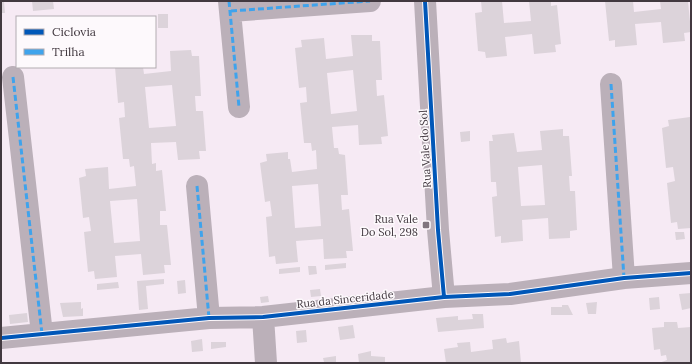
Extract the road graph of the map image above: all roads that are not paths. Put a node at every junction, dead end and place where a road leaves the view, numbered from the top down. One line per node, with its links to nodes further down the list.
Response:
1 (370, 1): 3 (street)
2 (425, 1): 10 (street, Rua Vale do Sol)
3 (230, 6): 6 (street)
4 (13, 77): 13 (street)
5 (611, 84): 9 (street)
6 (239, 107)
7 (197, 186): 12 (street)
8 (691, 273): 9 (street, Rua da Sinceridade)
9 (624, 278): 10 (street, Rua da Sinceridade)
10 (444, 297): 11 (street, Rua da Sinceridade)
11 (263, 317): 12 (street, Rua da Sinceridade); 15 (street)
12 (209, 318): 13 (street, Rua da Sinceridade)
13 (42, 334): 14 (street, Rua da Sinceridade)
14 (1, 338)
15 (266, 363)

